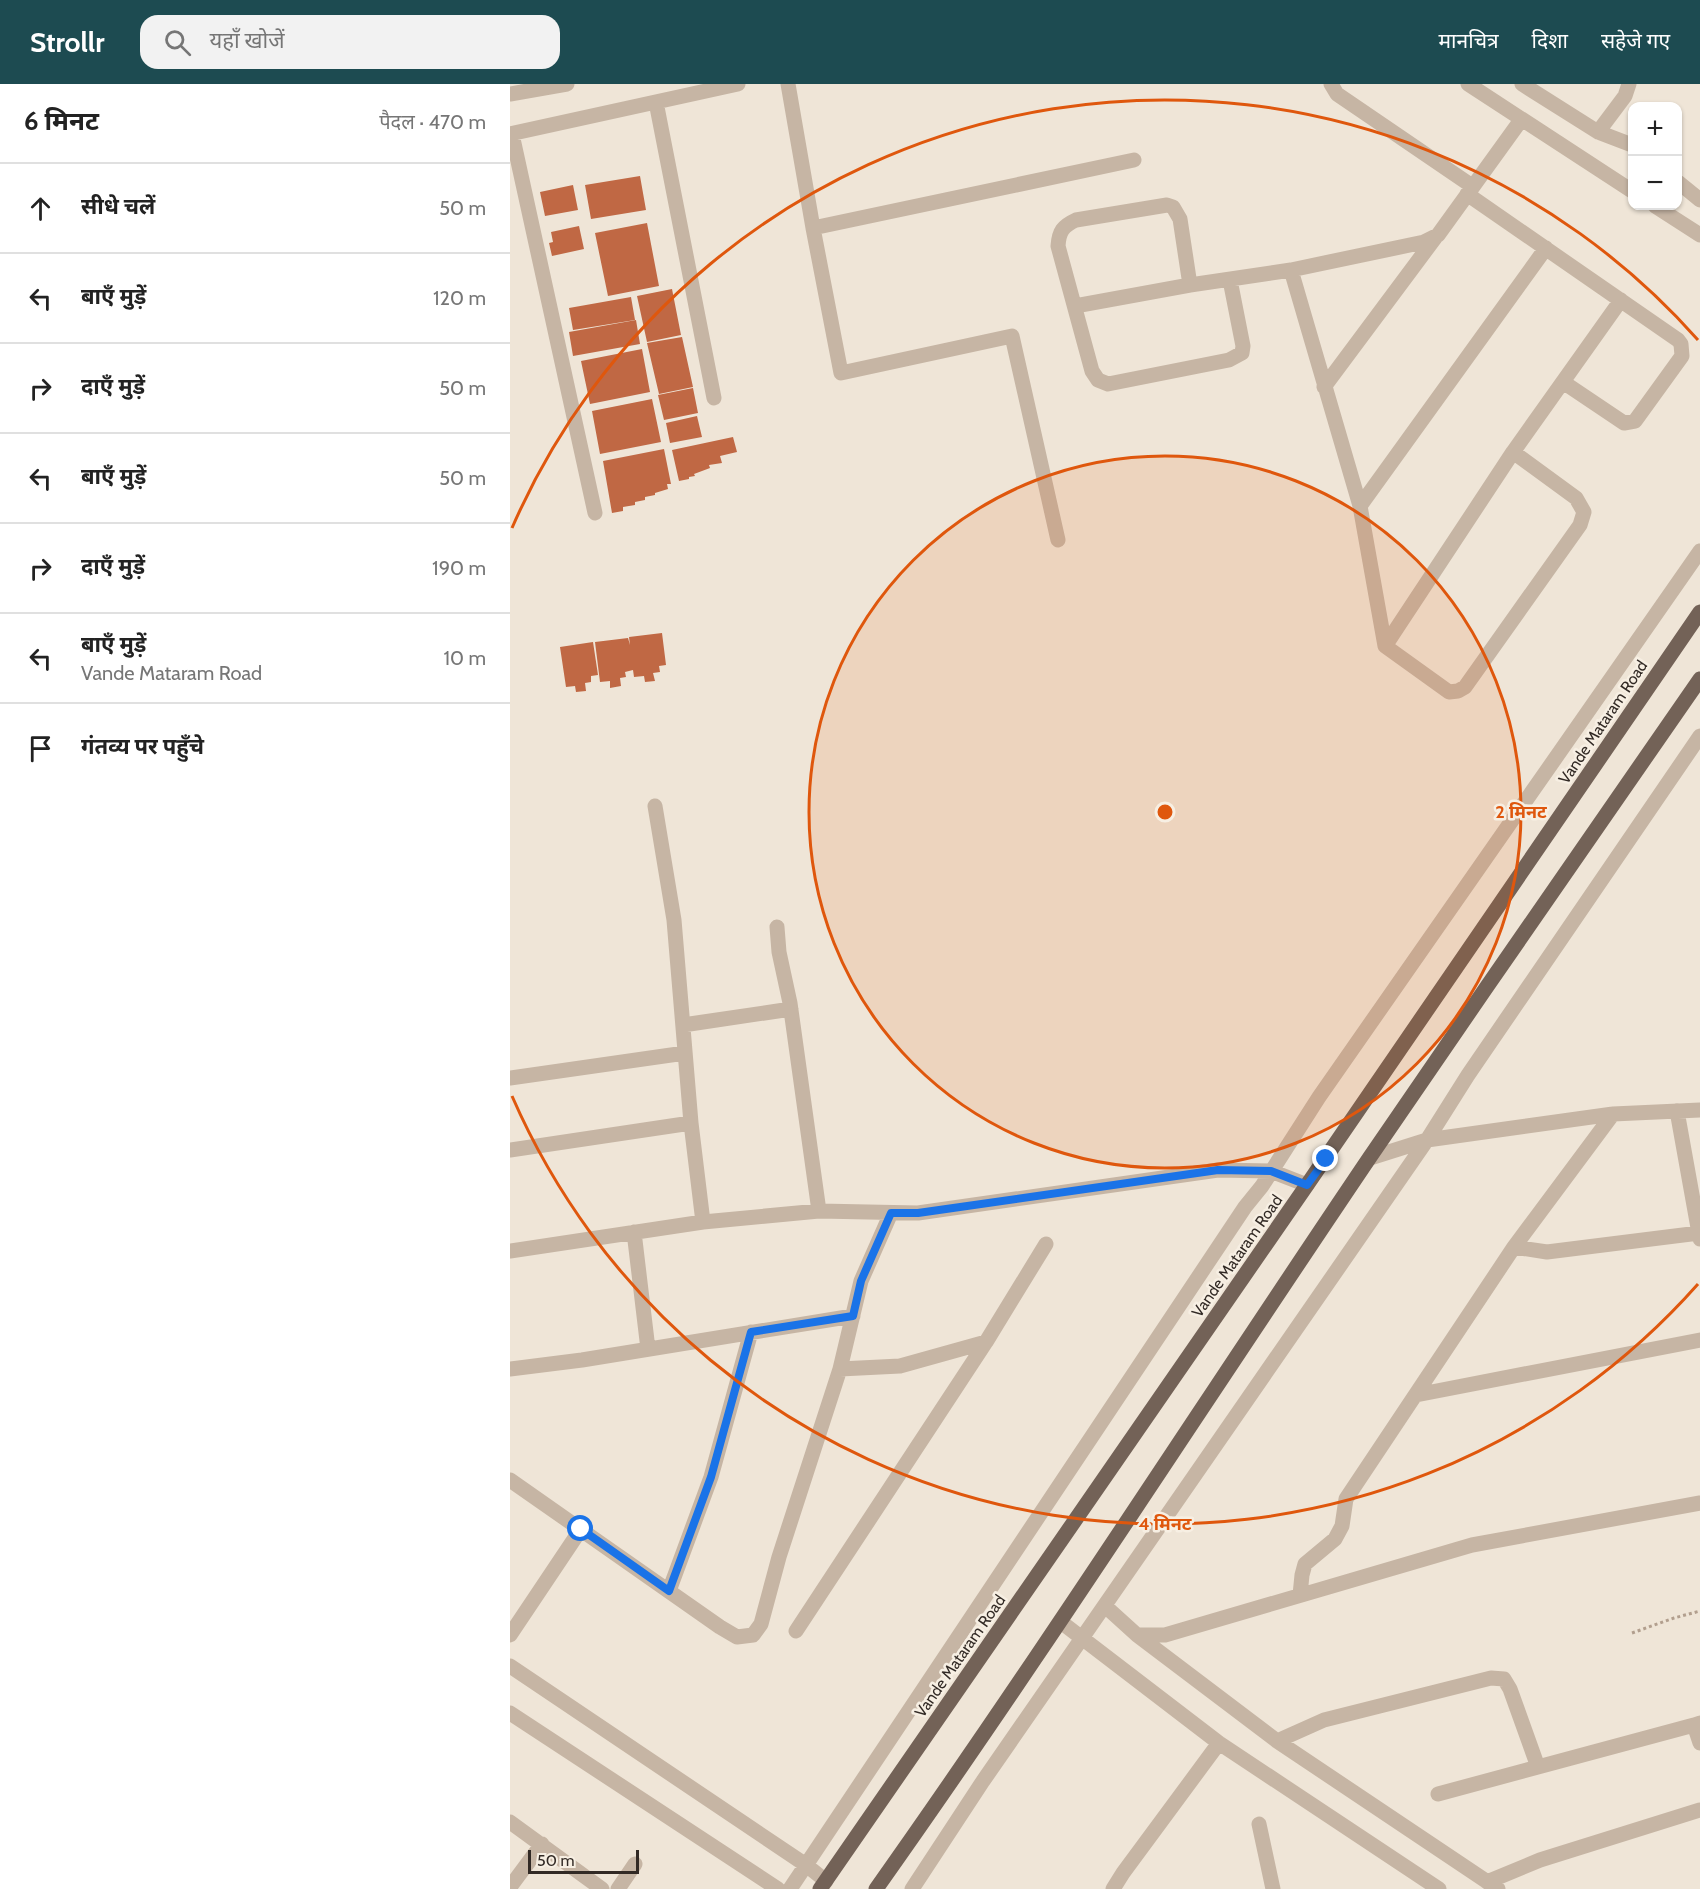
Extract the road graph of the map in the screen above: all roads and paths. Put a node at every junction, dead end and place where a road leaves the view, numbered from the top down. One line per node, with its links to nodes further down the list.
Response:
1 (567, 84): 8 (street)
2 (738, 84): 9 (street)
3 (788, 84): 20 (street)
4 (1331, 84): 17 (street)
5 (1468, 84): 10 (street)
6 (1522, 84): 11 (street)
7 (1629, 84): 11 (street)
8 (510, 94)
9 (656, 102): 12 (street); 31 (street)
10 (1521, 120): 16 (street); 17 (street)
11 (1598, 132): 13 (street)
12 (511, 134): 34 (street)
13 (1628, 144)
14 (1134, 160): 20 (street)
15 (1682, 186): 18 (street)
16 (1628, 188)
17 (1470, 190): 21 (street); 23 (street)
18 (1700, 200)
19 (1661, 210): 22 (street)
20 (813, 228): 35 (street)
21 (1438, 235): 24 (street); 30 (street)
22 (1700, 235)
23 (1546, 248): 27 (street); 33 (street)
24 (1291, 270): 25 (street); 30 (street)
25 (1230, 280): 26 (street); 28 (street)
26 (1190, 285): 28 (street); 28 (street)
27 (1622, 300): 29 (street); 29 (street)
28 (1075, 306)
29 (1563, 382): 32 (street)
30 (1324, 387): 33 (street)
31 (714, 398)
32 (1513, 452): 38 (street); 38 (street)
33 (1359, 506): 38 (street)
34 (595, 513)
35 (1058, 540)
36 (1700, 551): 54 (street)
37 (1700, 612): 55 (main road, Vande Mataram Road)
38 (1384, 646)
39 (1700, 679): 53 (main road)
40 (1700, 736): 51 (street)
41 (655, 806): 44 (street)
42 (777, 927): 43 (street)
43 (791, 1009): 44 (street); 57 (street)
44 (683, 1025): 45 (street)
45 (685, 1053): 46 (street); 50 (street)
46 (510, 1078)
47 (1700, 1110): 48 (street)
48 (1677, 1111): 49 (street); 56 (street)
49 (1613, 1114): 51 (street); 63 (street)
50 (692, 1123): 52 (street); 59 (street)
51 (1427, 1140): 53 (street); 78 (street)
52 (510, 1150)
53 (1370, 1158): 80 (main road)
54 (1271, 1171): 55 (street); 58 (street); 99 (street)
55 (1307, 1185): 100 (main road, Vande Mataram Road)
56 (1698, 1210): 61 (street)
57 (819, 1211): 58 (street); 59 (street)
58 (891, 1213): 65 (street)
59 (703, 1222): 60 (street)
60 (634, 1232): 64 (street); 69 (street)
61 (1700, 1236): 63 (street)
62 (1046, 1244): 68 (street)
63 (1514, 1247): 72 (street)
64 (510, 1251)
65 (853, 1316): 66 (street); 71 (street)
66 (751, 1332): 69 (street); 76 (street)
67 (1700, 1340): 72 (street)
68 (986, 1342): 71 (street); 81 (street)
69 (648, 1349): 70 (street)
70 (510, 1369)
71 (840, 1369): 76 (street)
72 (1416, 1395): 77 (street)
73 (510, 1480): 75 (street)
74 (1700, 1503): 77 (street)
75 (581, 1529): 76 (street); 83 (street)
76 (669, 1591)
77 (1300, 1595): 84 (street)
78 (1105, 1606): 84 (street); 85 (street)
79 (1700, 1611): 82 (path)
80 (1061, 1622): 85 (street); 107 (main road)
81 (796, 1631)
82 (1632, 1633)
83 (510, 1635)
84 (1137, 1635): 89 (street)
85 (1082, 1638): 90 (street); 108 (street)
86 (510, 1666): 99 (street)
87 (510, 1713): 105 (street)
88 (1697, 1724): 91 (street); 92 (street)
89 (1277, 1741): 92 (street); 101 (street)
90 (1219, 1743): 109 (street); 111 (street)
91 (1700, 1743)
92 (1538, 1767): 93 (street)
93 (1438, 1794)
94 (1700, 1810): 101 (street)
95 (510, 1822): 97 (street)
96 (1258, 1824): 110 (street)
97 (542, 1844): 102 (street); 103 (street)
98 (634, 1864): 104 (street)
99 (806, 1865): 100 (street); 106 (street)
100 (823, 1885)
101 (1493, 1886)
102 (510, 1887)
103 (602, 1889)
104 (618, 1889)
105 (778, 1889)
106 (790, 1889)
107 (876, 1889)
108 (912, 1889)
109 (1113, 1889)
110 (1273, 1889)
111 (1439, 1889)

